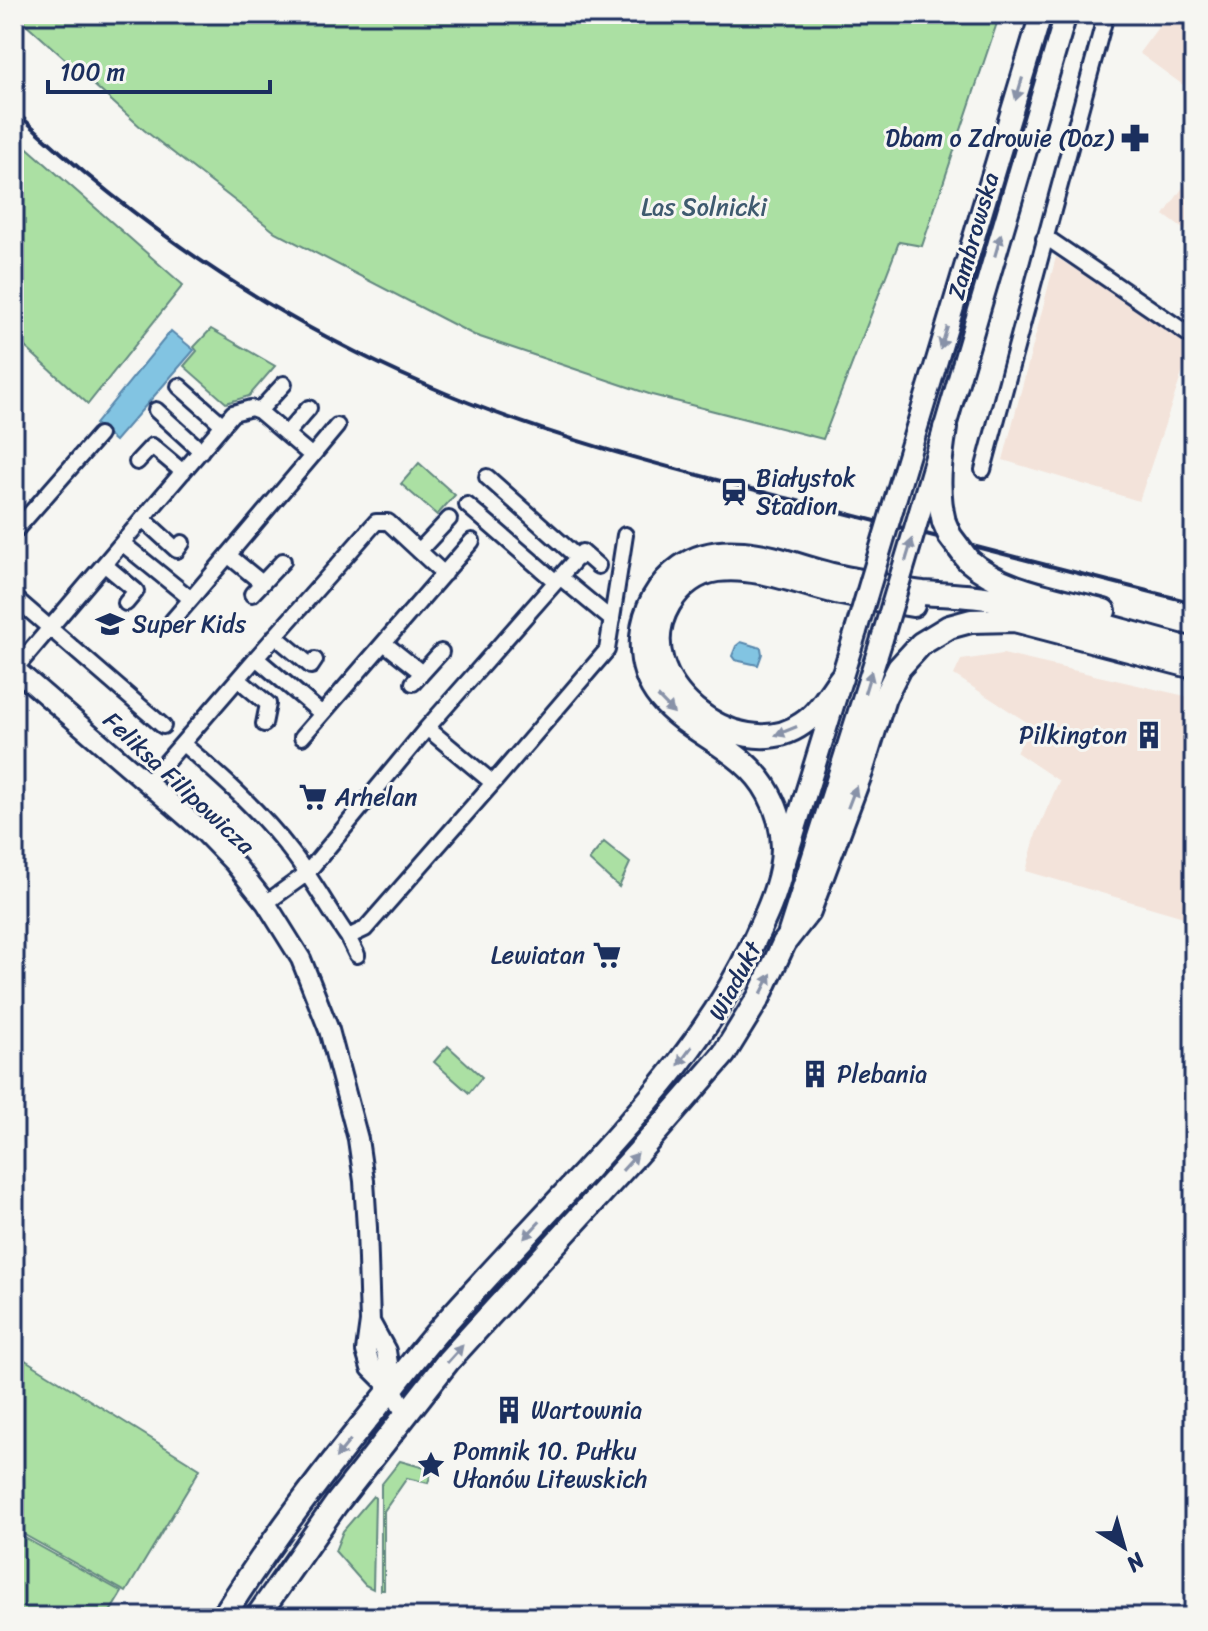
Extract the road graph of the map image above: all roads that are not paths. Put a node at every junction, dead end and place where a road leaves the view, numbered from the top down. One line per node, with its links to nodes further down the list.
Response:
1 (1041, 14): 19 (main road, Zambrowska, one-way to 19)
2 (1066, 14): 13 (main road, Zambrowska, one-way to 2)
3 (1106, 14): 4 (street)
4 (1044, 239): 5 (street); 20 (street)
5 (1194, 338)
6 (284, 384): 10 (street)
7 (179, 386): 11 (street)
8 (309, 408): 14 (street)
9 (156, 410): 16 (street)
10 (259, 411): 11 (street); 14 (street)
11 (223, 425): 16 (street)
12 (337, 426): 17 (street)
13 (945, 428): 22 (main road, Zambrowska); 47 (main road, bridge)
14 (286, 434): 17 (street)
15 (99, 435): 27 (street)
16 (201, 451): 21 (street)
17 (312, 456): 33 (street)
18 (137, 462): 21 (street)
19 (904, 469): 56 (main road, Wiadukt, bridge)
20 (983, 470)
21 (183, 472): 25 (street)
22 (931, 473): 70 (main road, Wiadukt, one-way to 22, bridge)
23 (487, 477): 34 (street)
24 (467, 505): 39 (street)
25 (143, 519): 30 (street); 31 (street)
26 (449, 519): 32 (street)
27 (14, 532)
28 (625, 535): 43 (street)
29 (472, 541): 38 (street)
30 (122, 543): 36 (street); 41 (street)
31 (182, 543)
32 (419, 551): 38 (street); 48 (street)
33 (228, 555): 35 (street); 41 (street)
34 (578, 558): 37 (street); 39 (street)
35 (283, 561)
36 (105, 565): 42 (street); 46 (street)
37 (598, 566)
38 (444, 574): 49 (street)
39 (558, 580): 43 (street); 61 (street)
40 (14, 597): 46 (street)
41 (191, 599): 45 (street)
42 (126, 603)
43 (612, 620): 65 (street)
44 (1013, 620): 54 (main road); 56 (main road, one-way to 44); 70 (main road, one-way to 44)
45 (172, 621)
46 (49, 628): 55 (street); 60 (street)
47 (1194, 635)
48 (275, 636): 52 (street); 53 (street)
49 (384, 643): 51 (street); 58 (street)
50 (1194, 650): 66 (main road, one-way to 66)
51 (441, 652)
52 (256, 658): 57 (street); 58 (street)
53 (315, 660)
54 (1194, 667)
55 (14, 668): 64 (street, Feliksa Filipowicza)
56 (841, 678): 66 (main road, Wiadukt)
57 (238, 679): 59 (street); 63 (street)
58 (322, 714): 62 (street)
59 (264, 724)
60 (163, 726)
61 (427, 728): 65 (street); 67 (street)
62 (302, 737)
63 (183, 744): 64 (street); 67 (street)
64 (148, 783): 68 (street, Feliksa Filipowicza)
65 (493, 783): 69 (street)
66 (785, 861): 72 (main road, Wiadukt, one-way to 72)
67 (306, 874): 68 (street); 69 (street)
68 (266, 903): 72 (street, Feliksa Filipowicza)
69 (348, 937): 71 (street)
70 (784, 943): 73 (main road, Wiadukt, one-way to 70)
71 (357, 955)
72 (392, 1389): 73 (street, Feliksa Filipowicza); 74 (main road, Wiadukt, one-way to 74)
73 (406, 1414): 75 (main road, Wiadukt)
74 (223, 1617)
75 (257, 1617)

